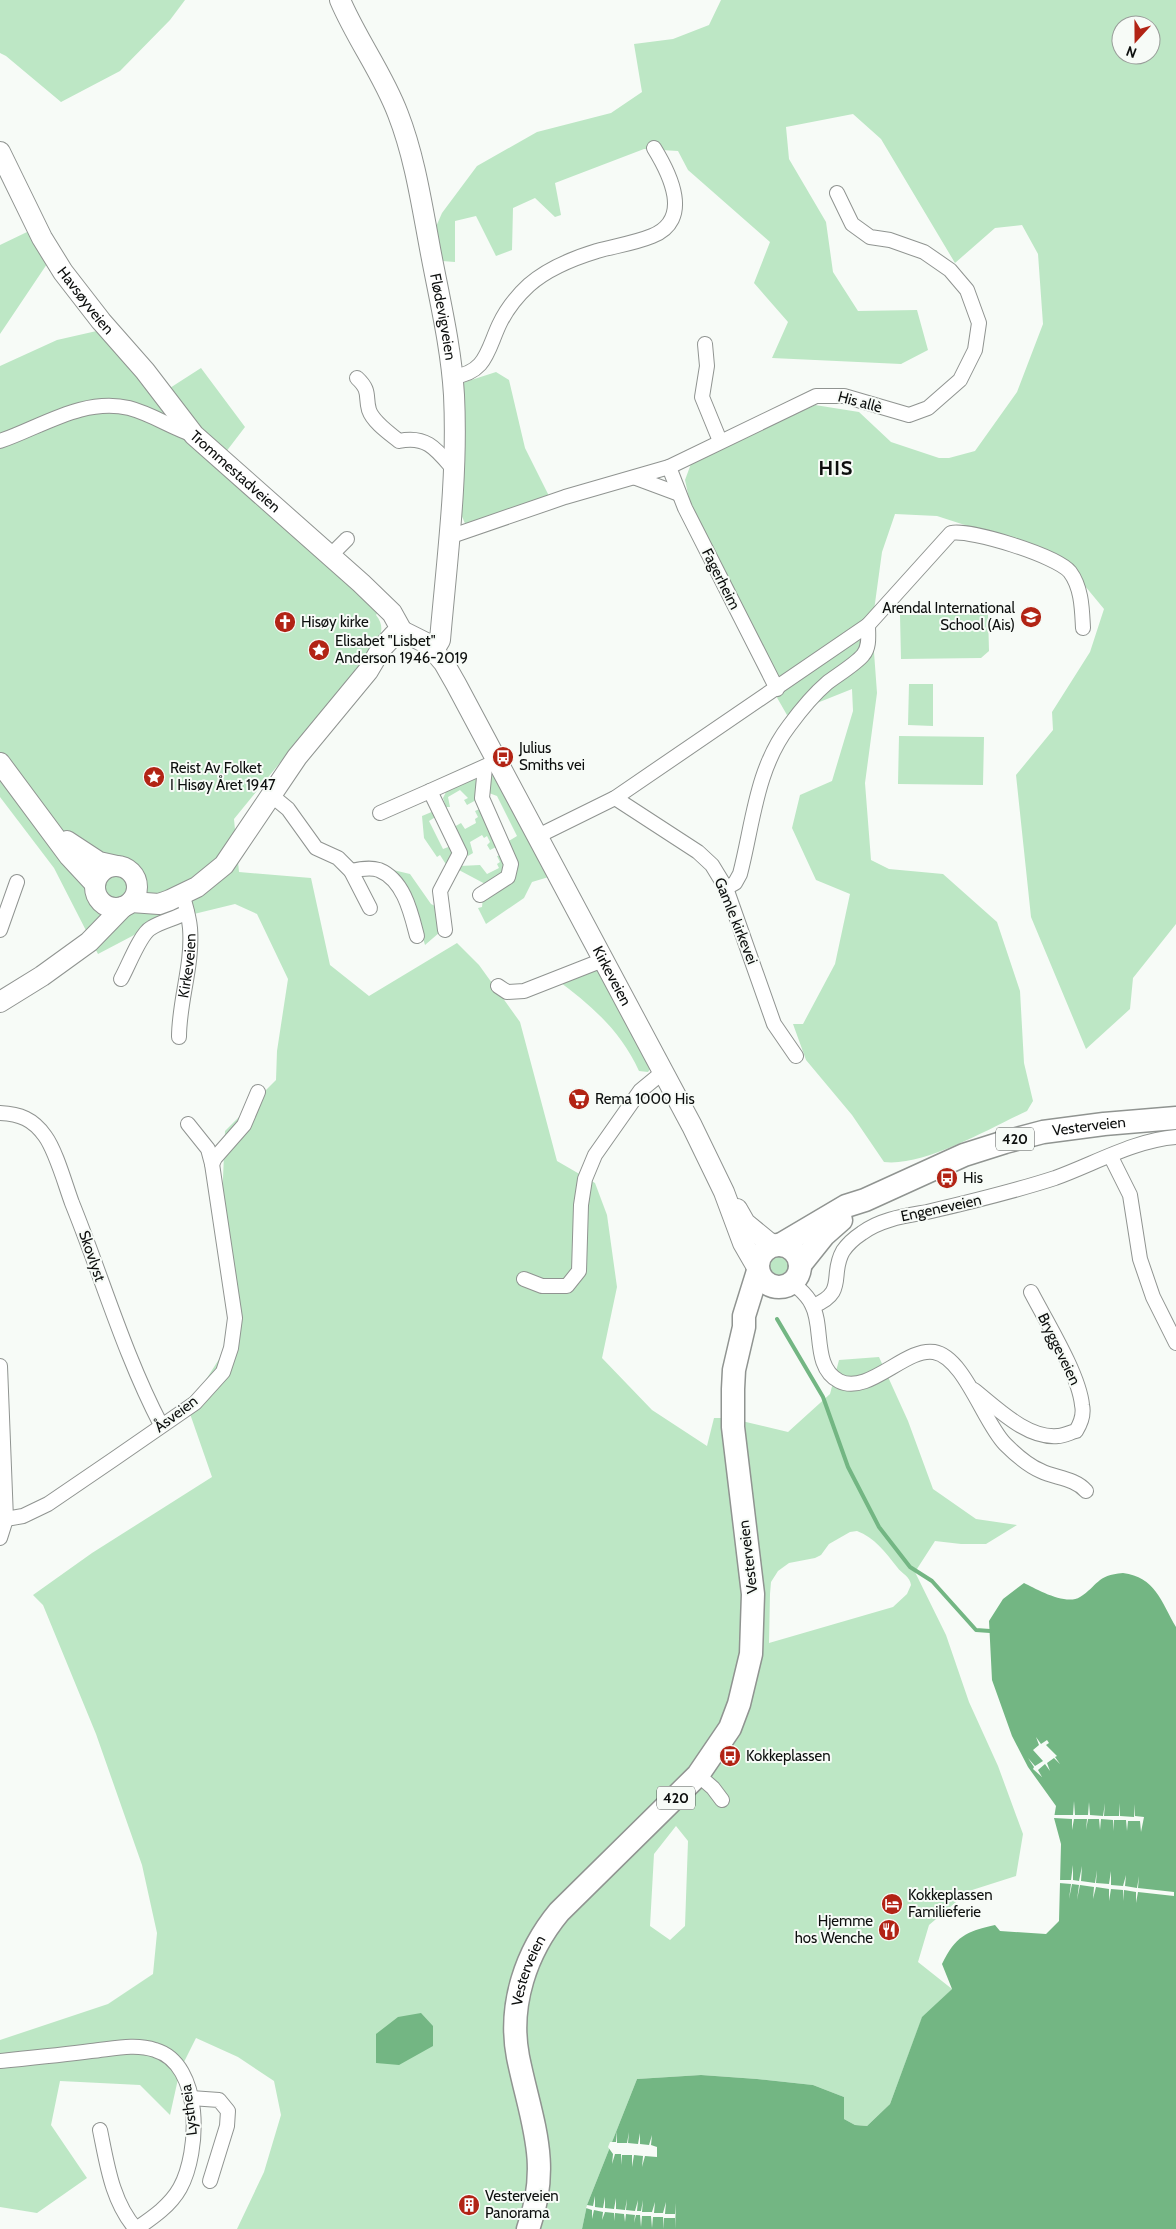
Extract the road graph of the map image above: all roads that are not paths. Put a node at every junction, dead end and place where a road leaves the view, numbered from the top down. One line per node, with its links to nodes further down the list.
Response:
1 (340, 0): 6 (main road, Flødevigveien)
2 (654, 148): 6 (street)
3 (0, 152): 8 (main road, Havsøyveien)
4 (838, 193): 9 (street, His allè)
5 (705, 344): 9 (street)
6 (452, 377): 12 (main road, Flødevigveien)
7 (357, 378): 12 (street)
8 (194, 435): 10 (street, Trommestadveien); 17 (main road, Trommestadveien)
9 (720, 440): 11 (street, His allè)
10 (0, 441)
11 (669, 467): 13 (street, His allè); 14 (street, Fagerheim)
12 (454, 470): 15 (main road, Flødevigveien)
13 (636, 478): 14 (street); 15 (street, His allè)
14 (679, 494): 22 (street, Fagerheim)
15 (449, 537): 21 (main road, Flødevigveien)
16 (347, 539): 17 (street)
17 (331, 555): 20 (main road, Trommestadveien)
18 (868, 625): 19 (street); 22 (street); 35 (street)
19 (1083, 628)
20 (407, 634): 21 (main road, Kirkeveien); 26 (main road)
21 (434, 650): 24 (main road, Kirkeveien)
22 (777, 689): 27 (street)
23 (0, 763): 29 (main road)
24 (491, 764): 25 (street); 30 (main road, Kirkeveien); 37 (street)
25 (430, 791): 28 (street); 42 (street)
26 (271, 795): 32 (street); 38 (main road)
27 (615, 798): 30 (street); 35 (street, Gamle kirkevei)
28 (380, 813)
29 (40, 817): 31 (main road); 36 (main road)
30 (538, 836): 45 (main road, Kirkeveien)
31 (117, 866): 33 (main road); 36 (main road)
32 (351, 870): 40 (street); 43 (street)
33 (135, 880): 38 (main road); 39 (main road)
34 (17, 882): 41 (street)
35 (726, 888): 50 (street, Gamle kirkevei)
36 (96, 889): 39 (main road); 44 (main road)
37 (480, 895)
38 (185, 902): 39 (main road); 46 (street); 49 (street, Kirkeveien)
39 (127, 904): 44 (main road)
40 (370, 908)
41 (0, 930)
42 (445, 930)
43 (417, 936)
44 (74, 952): 48 (main road)
45 (603, 960): 47 (street); 51 (main road, Kirkeveien)
46 (121, 979)
47 (498, 986)
48 (0, 1002)
49 (179, 1037)
50 (796, 1056)
51 (663, 1072): 59 (main road, Kirkeveien); 64 (street)
52 (258, 1092): 58 (street)
53 (0, 1112): 71 (street, Skovlyst)
54 (1176, 1118): 60 (main road, Vesterveien / 420)
55 (188, 1124): 58 (street, Åsveien)
56 (1176, 1137): 57 (street, Engeneveien)
57 (1111, 1157): 66 (street, Engeneveien); 68 (street)
58 (212, 1164): 71 (street, Åsveien)
59 (724, 1192): 61 (main road, Kirkeveien); 62 (main road, Kirkeveien)
60 (865, 1200): 61 (main road, Vesterveien / 420); 63 (main road, Vesterveien / 420)
61 (776, 1245): 62 (main road, 420); 63 (main road)
62 (758, 1270): 63 (main road); 67 (main road, Vesterveien / 420)
63 (792, 1278): 66 (street); 67 (main road, Vesterveien / 420)
64 (524, 1279)
65 (1031, 1292): 70 (street, Bryggeveien)
66 (813, 1306): 70 (street, Bryggeveien)
67 (744, 1327): 75 (main road, Vesterveien / 420)
68 (1176, 1343)
69 (0, 1366): 73 (street)
70 (967, 1386): 72 (street, Bryggeveien)
71 (162, 1425): 73 (street, Åsveien)
72 (1086, 1491)
73 (6, 1519): 74 (street)
74 (0, 1538)
75 (698, 1775): 76 (street); 82 (main road, Vesterveien / 420)
76 (722, 1800)
77 (0, 2061): 78 (street, Lystheia)
78 (190, 2098): 80 (street); 81 (street, Lystheia)
79 (100, 2130): 81 (street, Lystheia)
80 (210, 2181)
81 (136, 2229)
82 (528, 2229)

